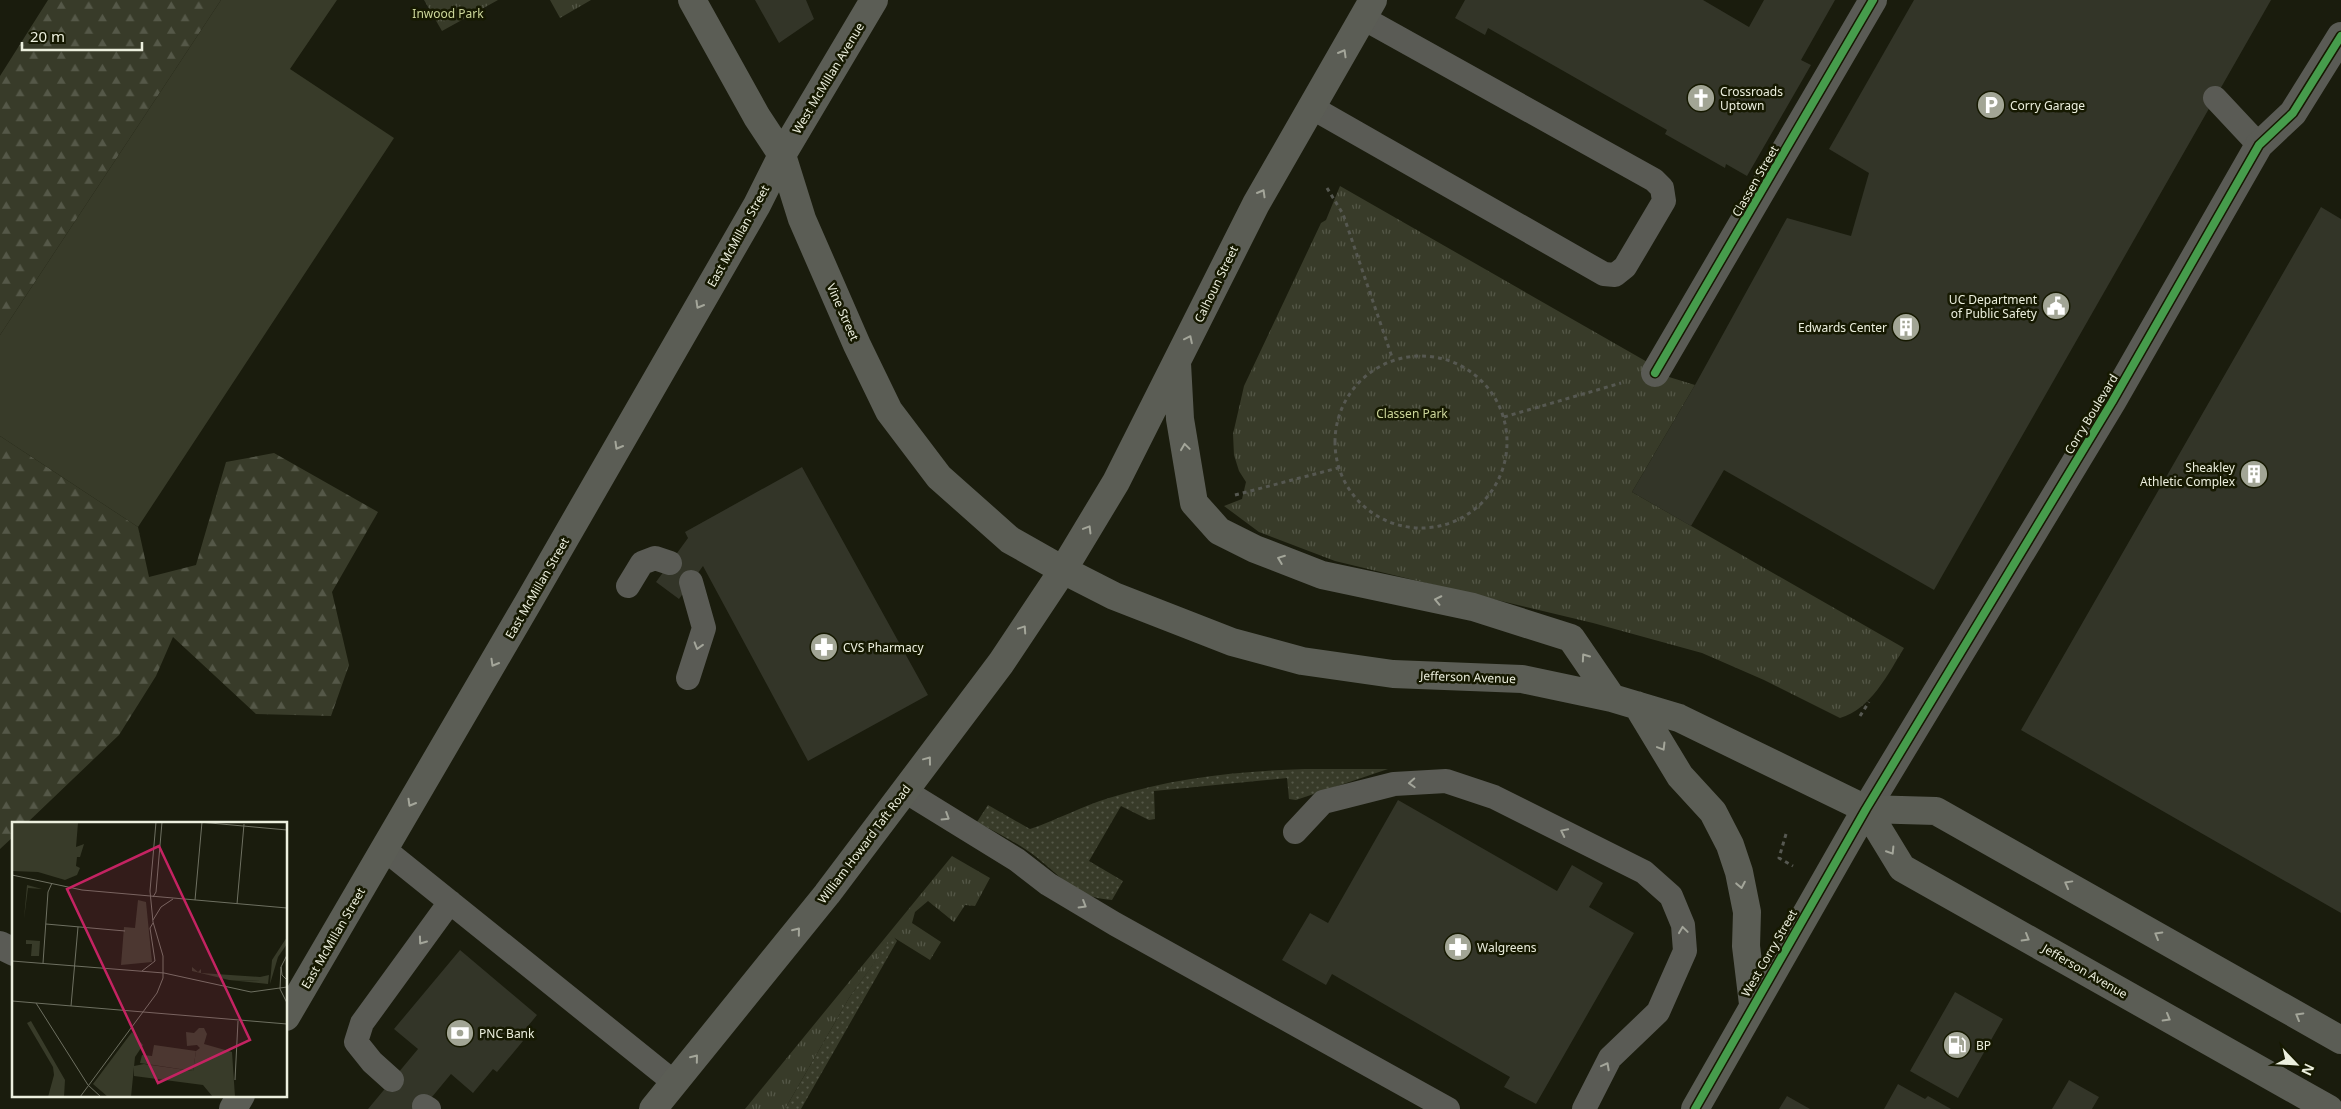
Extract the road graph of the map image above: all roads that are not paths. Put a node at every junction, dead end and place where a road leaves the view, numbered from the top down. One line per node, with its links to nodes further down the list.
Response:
1 (692, 0): 9 (main road, Vine Street)
2 (874, 0): 9 (main road, West McMillan Avenue)
3 (1873, 0): 11 (street, Classen Street)
4 (1368, 9): 7 (main road, Calhoun Street, one-way to 4); 7 (lane)
5 (2341, 36): 8 (street, Corry Boulevard)
6 (2215, 98): 8 (lane)
7 (1311, 107): 10 (main road, Calhoun Street, one-way to 7)
8 (2259, 145): 19 (street, Corry Boulevard)
9 (782, 155): 13 (main road, Vine Street); 21 (main road, East McMillan Street, one-way to 21)
10 (1177, 362): 13 (main road, Calhoun Street, one-way to 10); 17 (main road, one-way to 10)
11 (1655, 373)
12 (670, 563): 15 (lane)
13 (1063, 570): 17 (main road, Jefferson Avenue); 18 (main road, William Howard Taft Road, one-way to 13)
14 (691, 582): 16 (lane, one-way to 16)
15 (628, 586)
16 (688, 678)
17 (1624, 701): 19 (main road, Jefferson Avenue); 25 (main road, one-way to 25)
18 (905, 791): 29 (main road, William Howard Taft Road, one-way to 18); 33 (lane, one-way to 33)
19 (1866, 809): 25 (main road, West Corry Street); 27 (main road, Jefferson Avenue, one-way to 19); 36 (main road, Jefferson Avenue, one-way to 36)
20 (1294, 832): 34 (lane, one-way to 20)
21 (384, 849): 22 (lane); 26 (main road, East McMillan Street)
22 (450, 902): 28 (lane, one-way to 28); 29 (lane)
23 (0, 944): 24 (street)
24 (12, 951)
25 (1753, 1004): 35 (main road, West Corry Street)
26 (288, 1014)
27 (2341, 1040)
28 (392, 1080)
29 (674, 1083): 32 (main road, William Howard Taft Road)
30 (240, 1096): 31 (main road)
31 (233, 1109)
32 (654, 1109)
33 (1448, 1109)
34 (1584, 1109)
35 (1695, 1109)
36 (2328, 1109)

